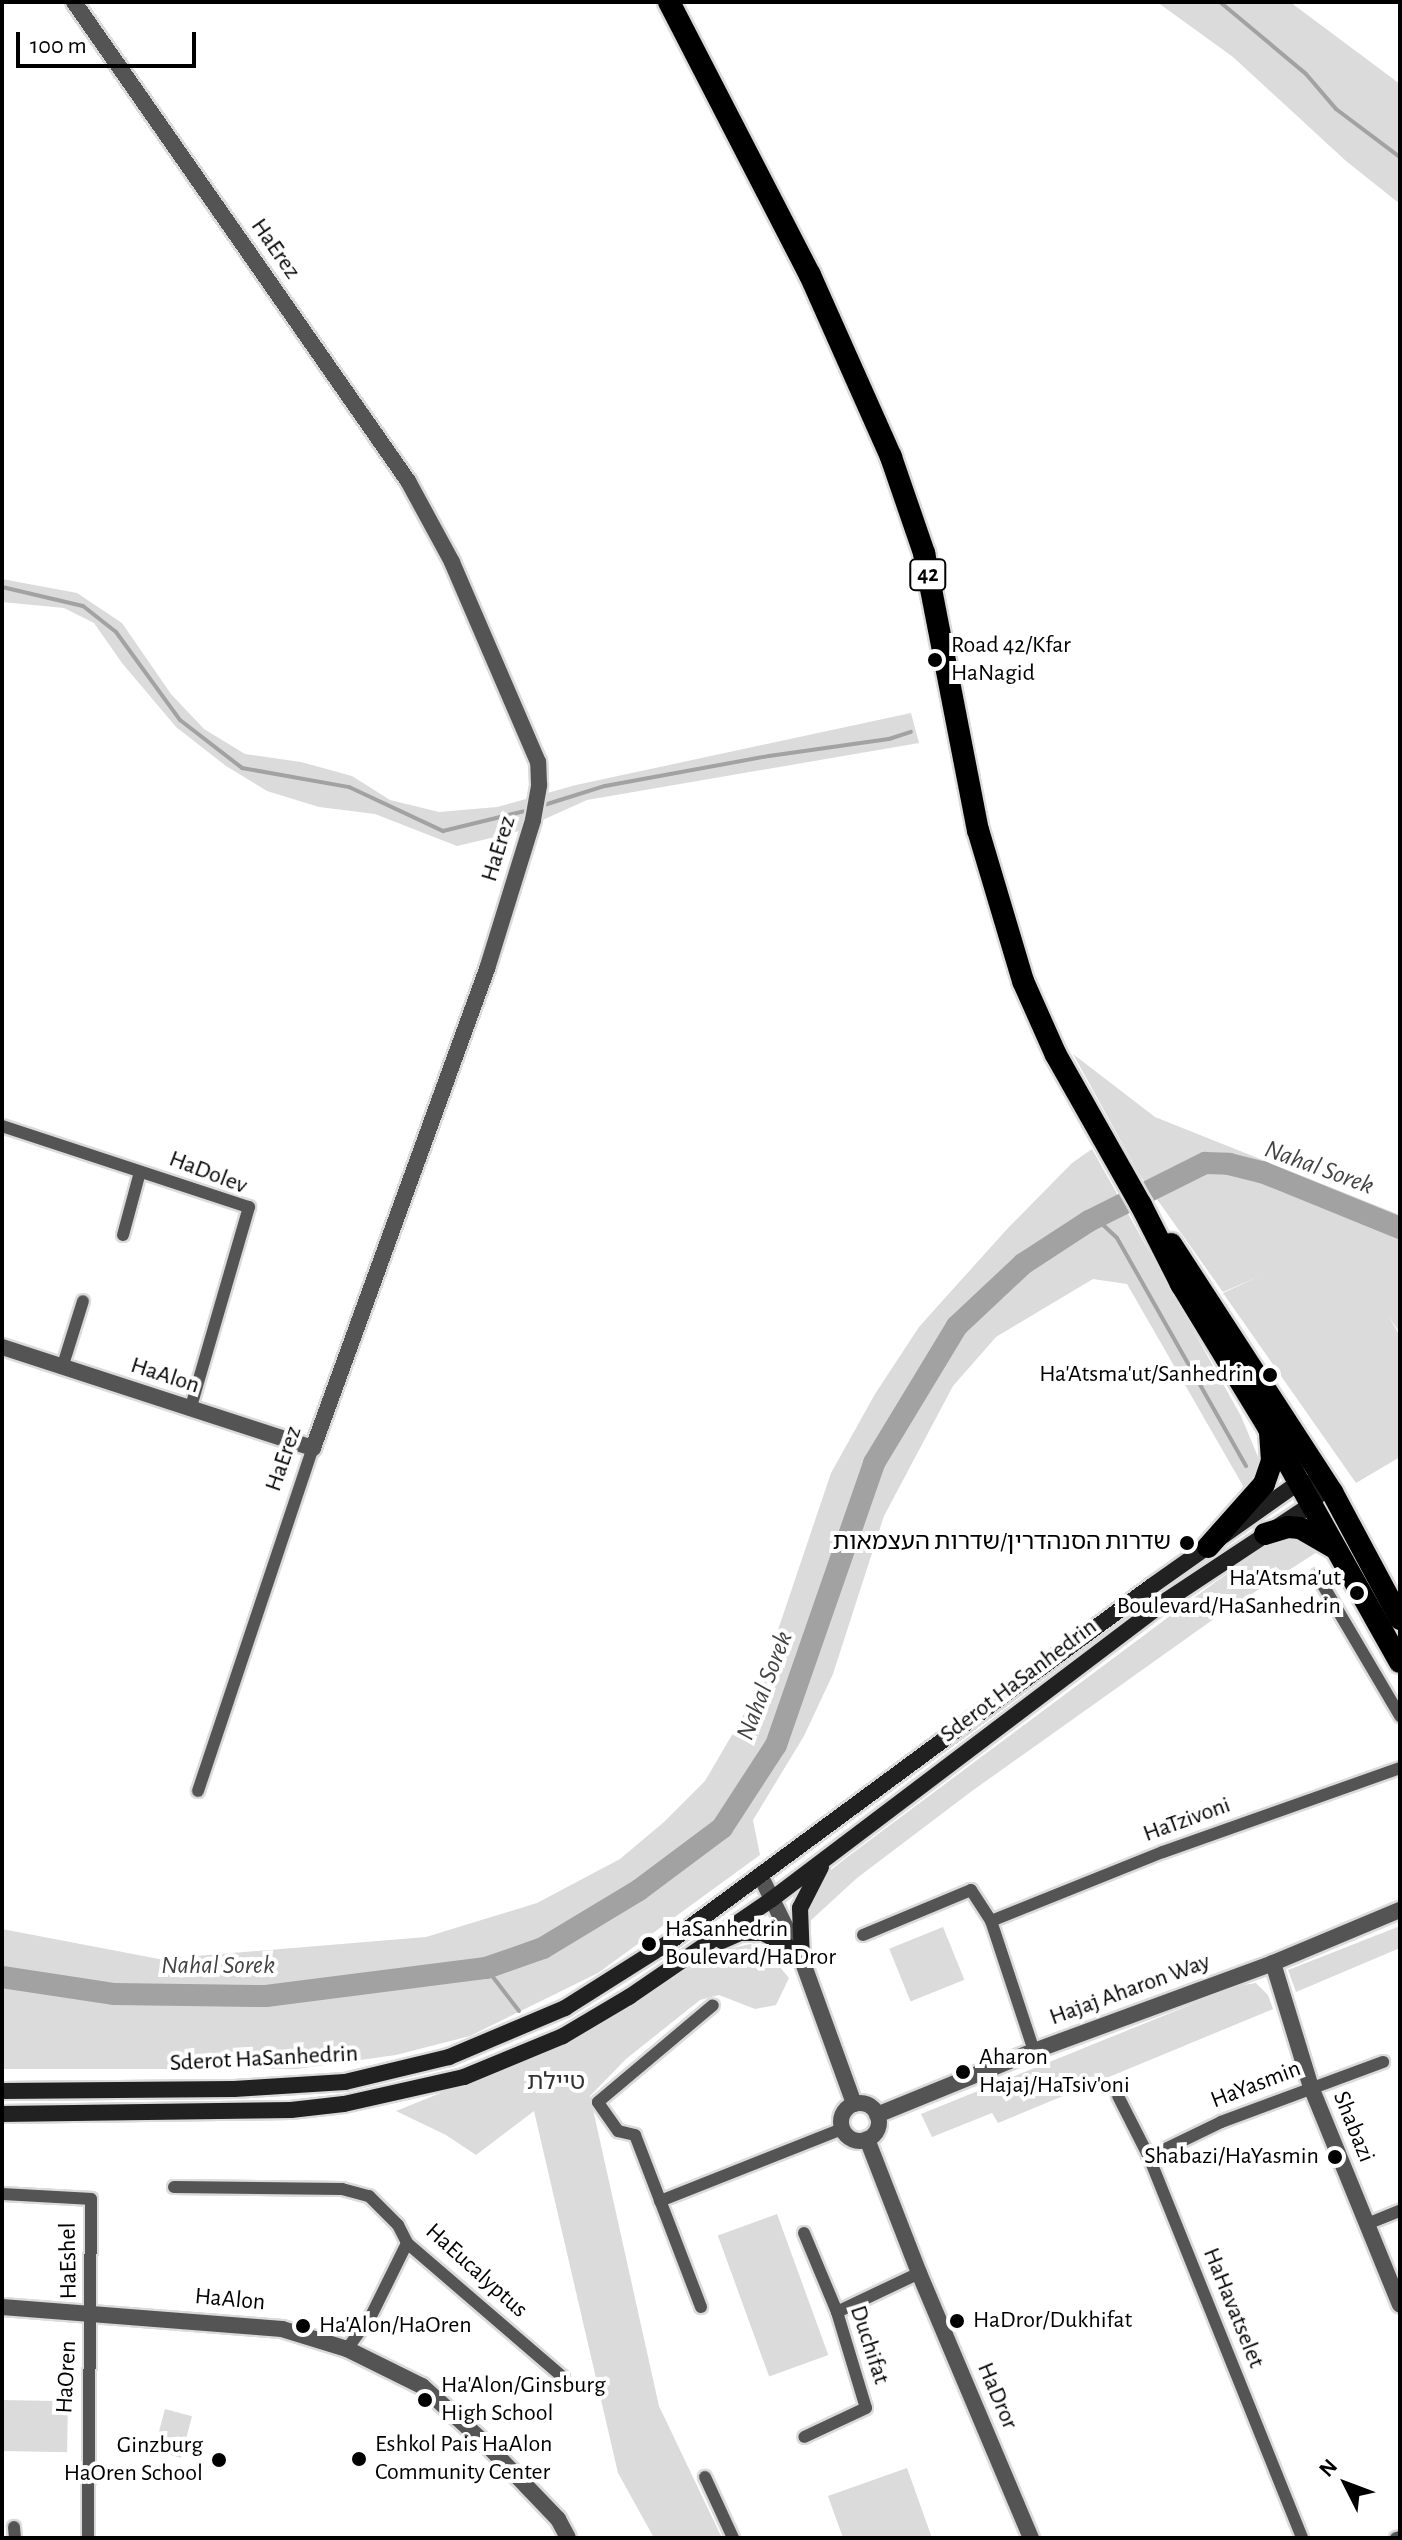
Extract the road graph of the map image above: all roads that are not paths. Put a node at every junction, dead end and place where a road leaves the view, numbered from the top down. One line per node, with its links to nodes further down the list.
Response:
1 (74, 2): 12 (street, HaErez)
2 (669, 2): 5 (highway, 42)
3 (2, 1126): 4 (street, HaDolev)
4 (140, 1172): 6 (street); 10 (street, HaDolev)
5 (1141, 1205): 11 (highway, 42); 14 (highway, 42)
6 (123, 1235)
7 (83, 1301): 9 (street)
8 (2, 1347): 9 (street, HaAlon)
9 (62, 1368): 10 (street, HaAlon)
10 (190, 1410): 12 (street, HaAlon)
11 (1269, 1429): 13 (highway, 42); 17 (highway)
12 (313, 1448): 24 (street, HaErez)
13 (1298, 1483): 14 (main road); 15 (highway, 42); 17 (main road, Sderot HaSanhedrin)
14 (1326, 1484): 15 (main road, Sderot HaSanhedrin); 20 (highway, 42)
15 (1312, 1504): 16 (main road, Sderot HaSanhedrin); 18 (highway, 42)
16 (1265, 1534): 18 (highway); 25 (main road, Sderot HaSanhedrin)
17 (1208, 1547): 26 (main road, Sderot HaSanhedrin)
18 (1338, 1550): 21 (highway, 42)
19 (1317, 1575): 22 (street)
20 (1400, 1619)
21 (1400, 1662)
22 (1400, 1716)
23 (1400, 1768): 29 (street, HaTzivoni)
24 (198, 1791)
25 (846, 1842): 27 (main road, Sderot HaSanhedrin); 32 (main road)
26 (761, 1877): 27 (street); 38 (main road, Sderot HaSanhedrin)
27 (772, 1899): 31 (main road, Sderot HaSanhedrin); 32 (street)
28 (1400, 1910): 33 (street, Hajaj Aharon Way)
29 (991, 1921): 30 (street); 35 (street)
30 (863, 1935)
31 (691, 1955): 32 (main road); 41 (main road, Sderot HaSanhedrin)
32 (802, 1960): 40 (street)
33 (1273, 1963): 35 (street, Hajaj Aharon Way); 37 (street, Shabazi)
34 (713, 2005): 48 (street)
35 (1034, 2051): 42 (street, Hajaj Aharon Way)
36 (1383, 2062): 37 (street, HaYasmin)
37 (1311, 2087): 45 (street, HaYasmin); 50 (street, Shabazi)
38 (2, 2091)
39 (1118, 2096): 45 (street, HaHavatselet)
40 (854, 2104): 42 (street); 43 (street)
41 (2, 2114)
42 (877, 2115): 44 (street)
43 (842, 2129): 44 (street); 48 (street)
44 (867, 2139): 53 (street, HaDror)
45 (1149, 2157): 67 (street, HaHavatselet)
46 (174, 2187): 52 (street, HaEucalyptus)
47 (2, 2194): 58 (street, HaEshel)
48 (660, 2201): 56 (street)
49 (1400, 2211): 50 (street)
50 (1367, 2224): 54 (street, Shabazi)
51 (804, 2233): 57 (street, Duchifat)
52 (407, 2243): 59 (street); 60 (street, HaEucalyptus)
53 (919, 2273): 57 (street); 66 (street, HaDror)
54 (1400, 2305)
55 (2, 2307): 58 (street, HaAlon)
56 (701, 2307)
57 (837, 2312): 61 (street, Duchifat)
58 (92, 2315): 59 (street, HaAlon); 63 (street, HaOren)
59 (347, 2349): 64 (street, HaAlon)
60 (563, 2377)
61 (804, 2437)
62 (705, 2477): 65 (street)
63 (88, 2538)
64 (568, 2538)
65 (733, 2538)
66 (1031, 2538)
67 (1302, 2538)

